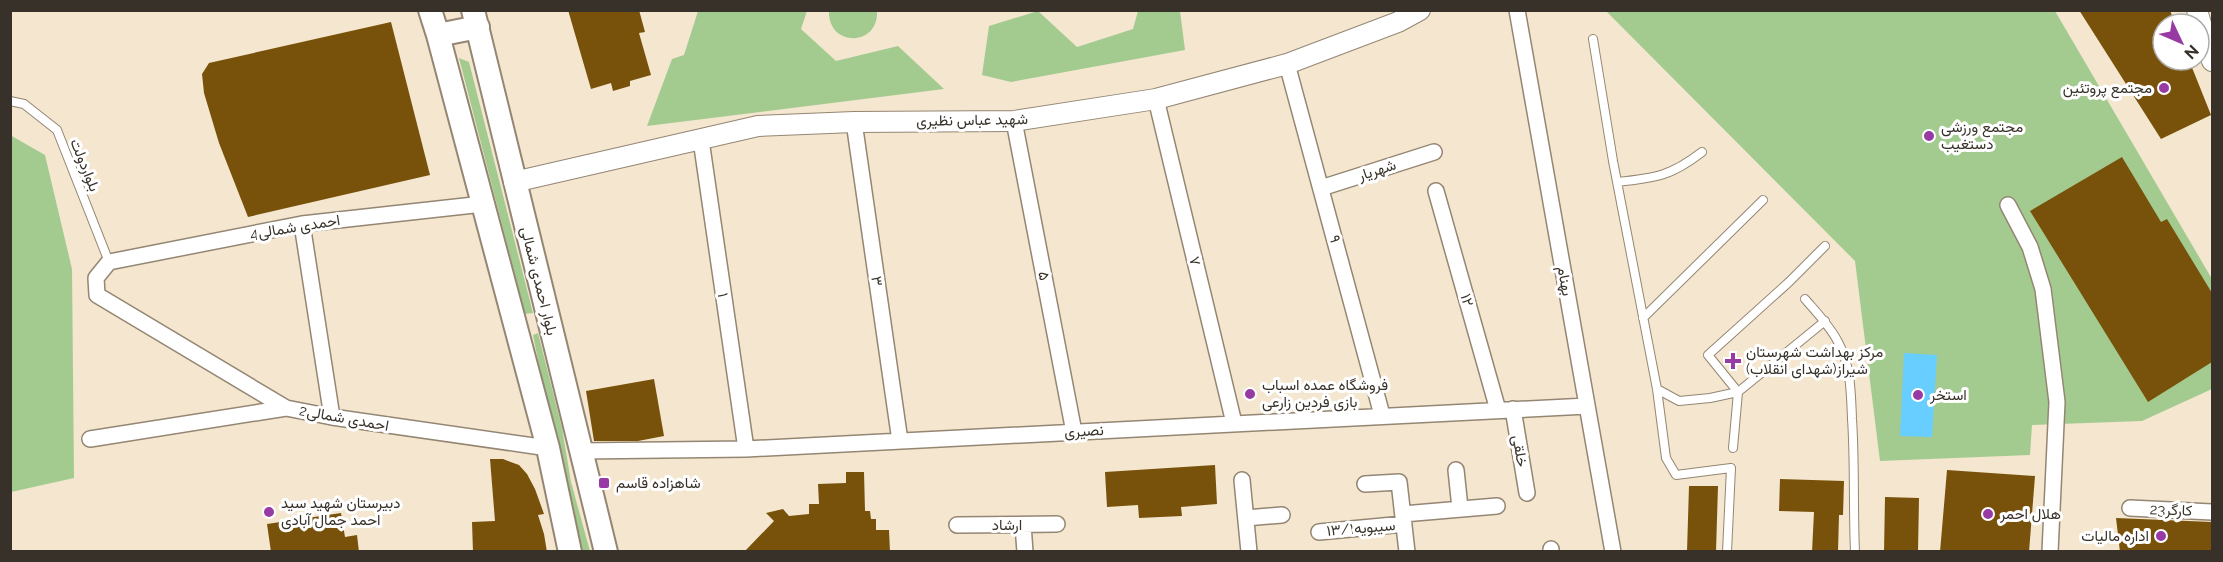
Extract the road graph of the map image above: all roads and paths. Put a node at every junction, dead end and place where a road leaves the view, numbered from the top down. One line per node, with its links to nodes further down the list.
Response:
1 (430, 10): 6 (main road)
2 (1420, 10): 9 (street, شهید عباس نظیری)
3 (1517, 10): 32 (street, بهنام)
4 (2197, 10): 8 (street)
5 (476, 19): 6 (main road); 17 (main road, بلوار احمدی شمالی)
6 (438, 35): 22 (main road)
7 (1593, 39): 18 (lane)
8 (2212, 62)
9 (1287, 64): 10 (street, شهید عباس نظیری); 19 (street, ۹)
10 (1156, 99): 12 (street, شهید عباس نظیری); 37 (street, ۷)
11 (10, 101): 26 (lane, بلواردولت)
12 (1014, 121): 13 (street, شهید عباس نظیری); 38 (street, ۵)
13 (854, 122): 14 (street, شهید عباس نظیری); 40 (street, ۳)
14 (701, 140): 17 (street, شهید عباس نظیری); 43 (street, ۱)
15 (1434, 152): 19 (street, شهریار)
16 (1702, 152): 18 (lane)
17 (514, 182): 44 (main road, بلوار احمدی شمالی)
18 (1617, 182): 28 (lane)
19 (1321, 188): 35 (street, ۹)
20 (1436, 190): 34 (street, ۱۲)
21 (1763, 200): 28 (lane)
22 (483, 204): 24 (street, 4احمدی شمالی); 41 (main road)
23 (2008, 205): 68 (street)
24 (302, 224): 26 (street, 4احمدی شمالی); 36 (street)
25 (1825, 246): 31 (lane)
26 (109, 262): 33 (street, 2احمدی شمالی)
27 (1805, 299): 29 (lane)
28 (1643, 318): 30 (lane)
29 (1825, 321): 31 (lane); 67 (lane)
30 (1657, 389): 31 (lane); 66 (lane)
31 (1738, 392): 42 (lane)
32 (1587, 406): 34 (street, نصیری); 65 (street, بهنام)
33 (286, 408): 36 (street, 2احمدی شمالی); 39 (street)
34 (1506, 410): 35 (street, نصیری); 48 (street, خلقی)
35 (1382, 415): 37 (street, نصیری)
36 (332, 417): 41 (street, 2احمدی شمالی)
37 (1234, 423): 38 (street, نصیری)
38 (1074, 432): 40 (street, نصیری)
39 (90, 439)
40 (900, 441): 43 (street, نصیری)
41 (548, 448): 61 (main road)
42 (1733, 448)
43 (746, 449): 44 (street, نصیری)
44 (580, 451): 60 (main road, بلوار احمدی شمالی)
45 (1456, 470): 50 (street)
46 (1242, 480): 54 (street)
47 (1365, 484): 55 (street)
48 (1527, 492)
49 (1497, 506): 50 (street, سیبویه۱۳/۱)
50 (1460, 508): 55 (street, سیبویه۱۳/۱)
51 (2130, 508): 52 (street, 23کارگر)
52 (2212, 512)
53 (1282, 515): 54 (street)
54 (1246, 518): 63 (street)
55 (1403, 519): 59 (street, سیبویه۱۳/۱); 64 (street)
56 (1057, 524): 58 (street, ارشاد)
57 (957, 525): 58 (street, ارشاد)
58 (1023, 525): 62 (street)
59 (1319, 532)
60 (608, 548)
61 (570, 550)
62 (1025, 552)
63 (1249, 552)
64 (1407, 552)
65 (1613, 552)
66 (1727, 552)
67 (1855, 552)
68 (2050, 552)

